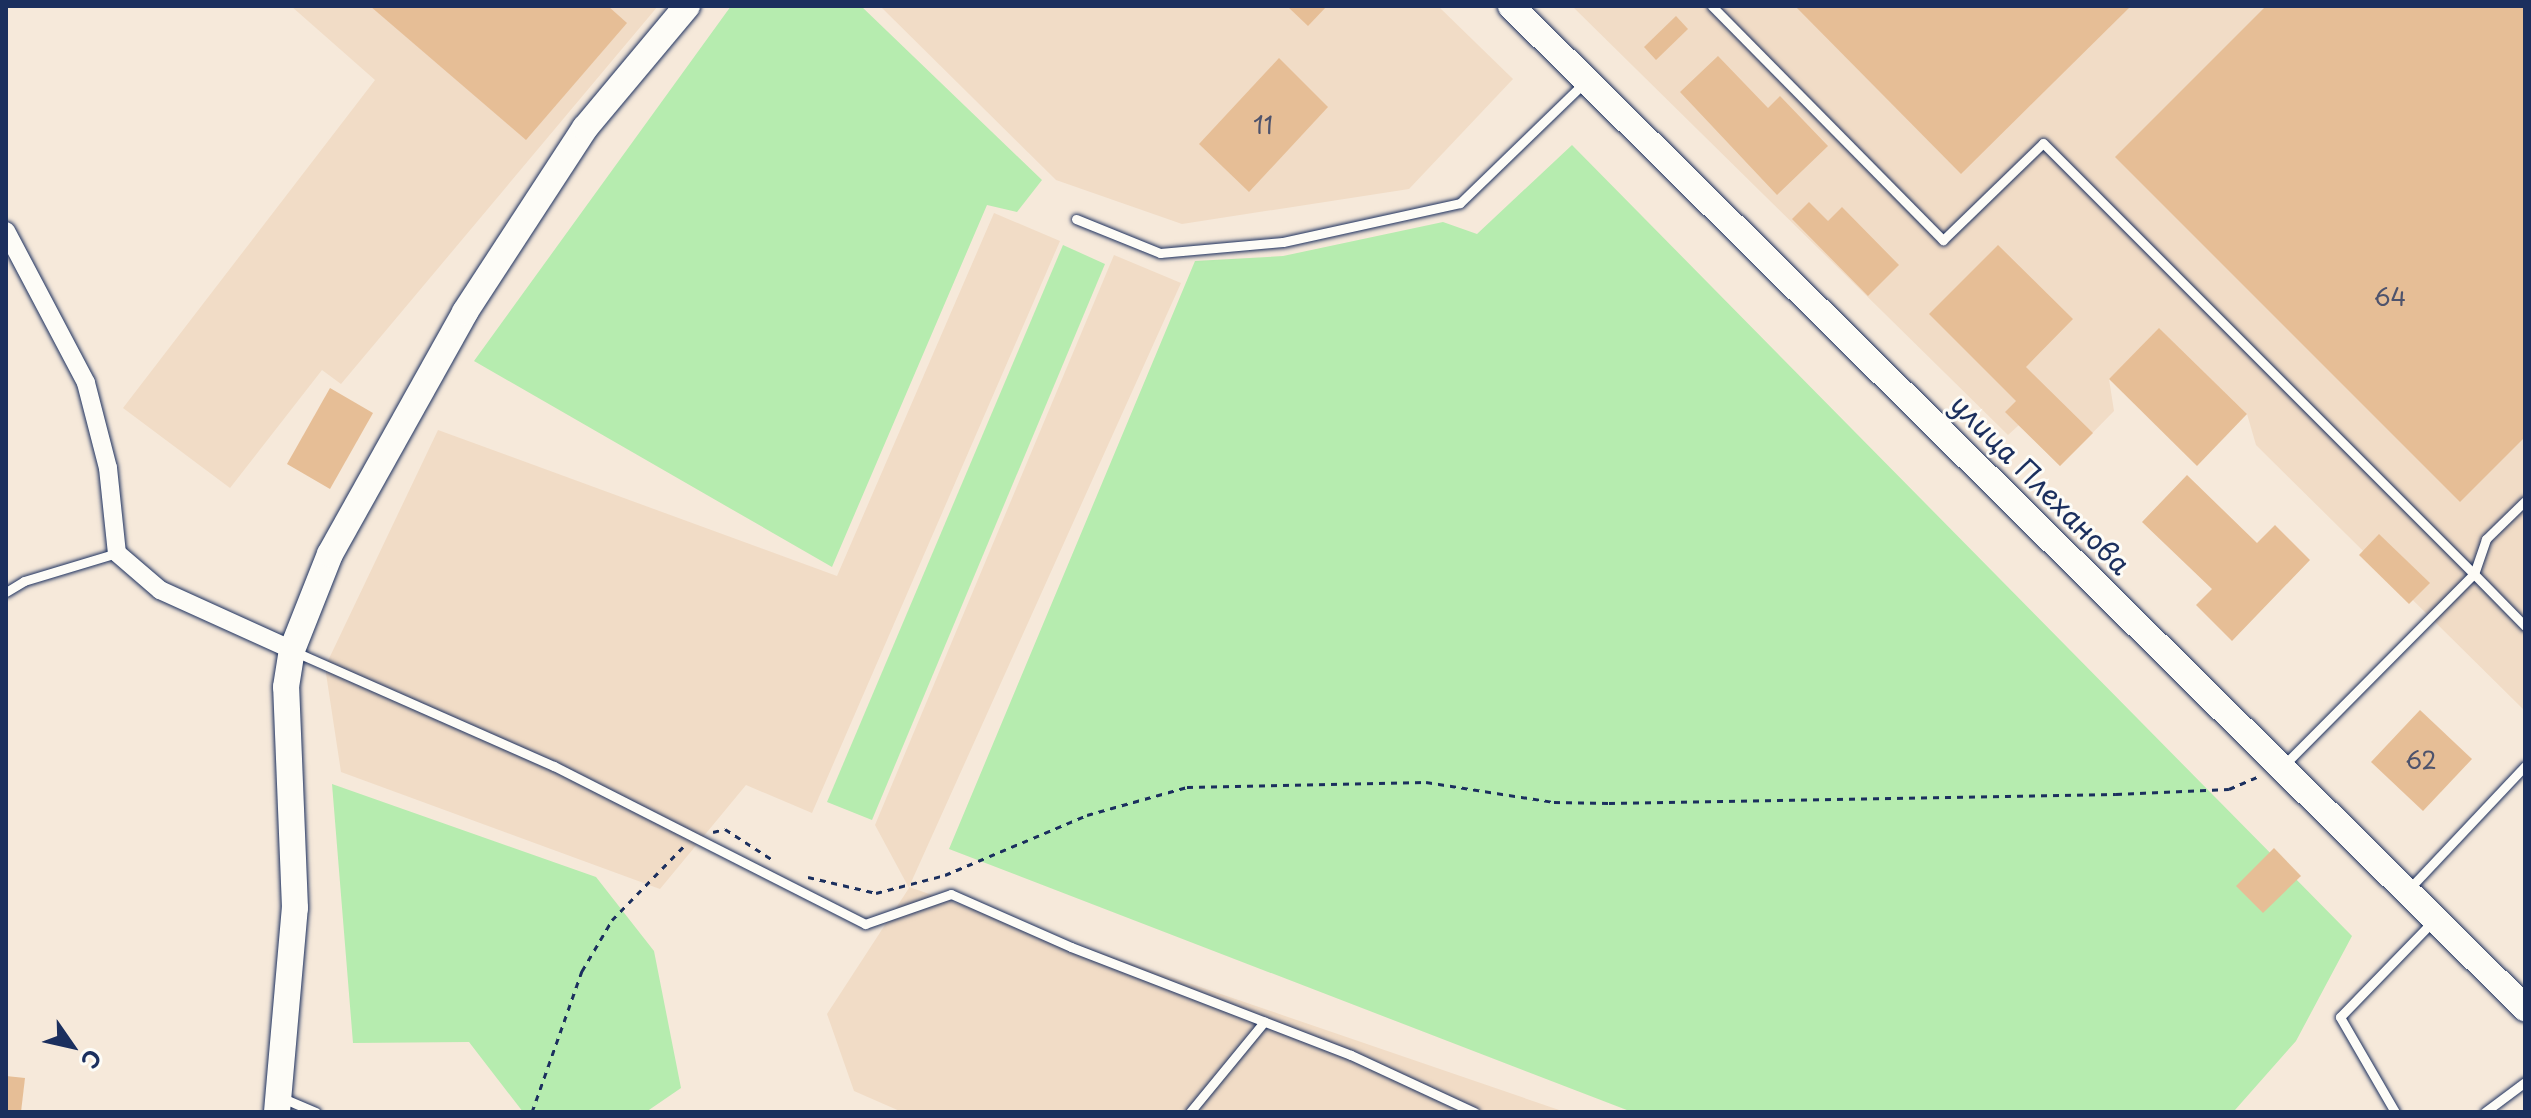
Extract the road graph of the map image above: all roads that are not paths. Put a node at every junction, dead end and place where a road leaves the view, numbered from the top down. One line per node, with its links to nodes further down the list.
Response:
1 (687, 6): 12 (main road)
2 (1511, 6): 4 (main road, улица Плеханова)
3 (1712, 6): 9 (lane)
4 (1587, 80): 5 (lane); 14 (main road, улица Плеханова)
5 (1076, 219)
6 (6, 231): 8 (street)
7 (2525, 501): 9 (lane)
8 (117, 553): 10 (lane); 12 (street)
9 (2474, 574): 11 (lane); 14 (lane)
10 (6, 592)
11 (2525, 626)
12 (292, 650): 18 (lane); 20 (main road)
13 (2525, 766): 15 (lane)
14 (2282, 767): 15 (main road, улица Плеханова)
15 (2407, 891): 16 (main road, улица Плеханова)
16 (2435, 919): 17 (main road, улица Плеханова); 24 (lane)
17 (2525, 1008)
18 (1264, 1022): 22 (lane); 23 (lane)
19 (2525, 1082): 25 (lane)
20 (279, 1105): 21 (lane)
21 (316, 1112)
22 (1190, 1112)
23 (1474, 1112)
24 (2395, 1112)
25 (2485, 1112)

